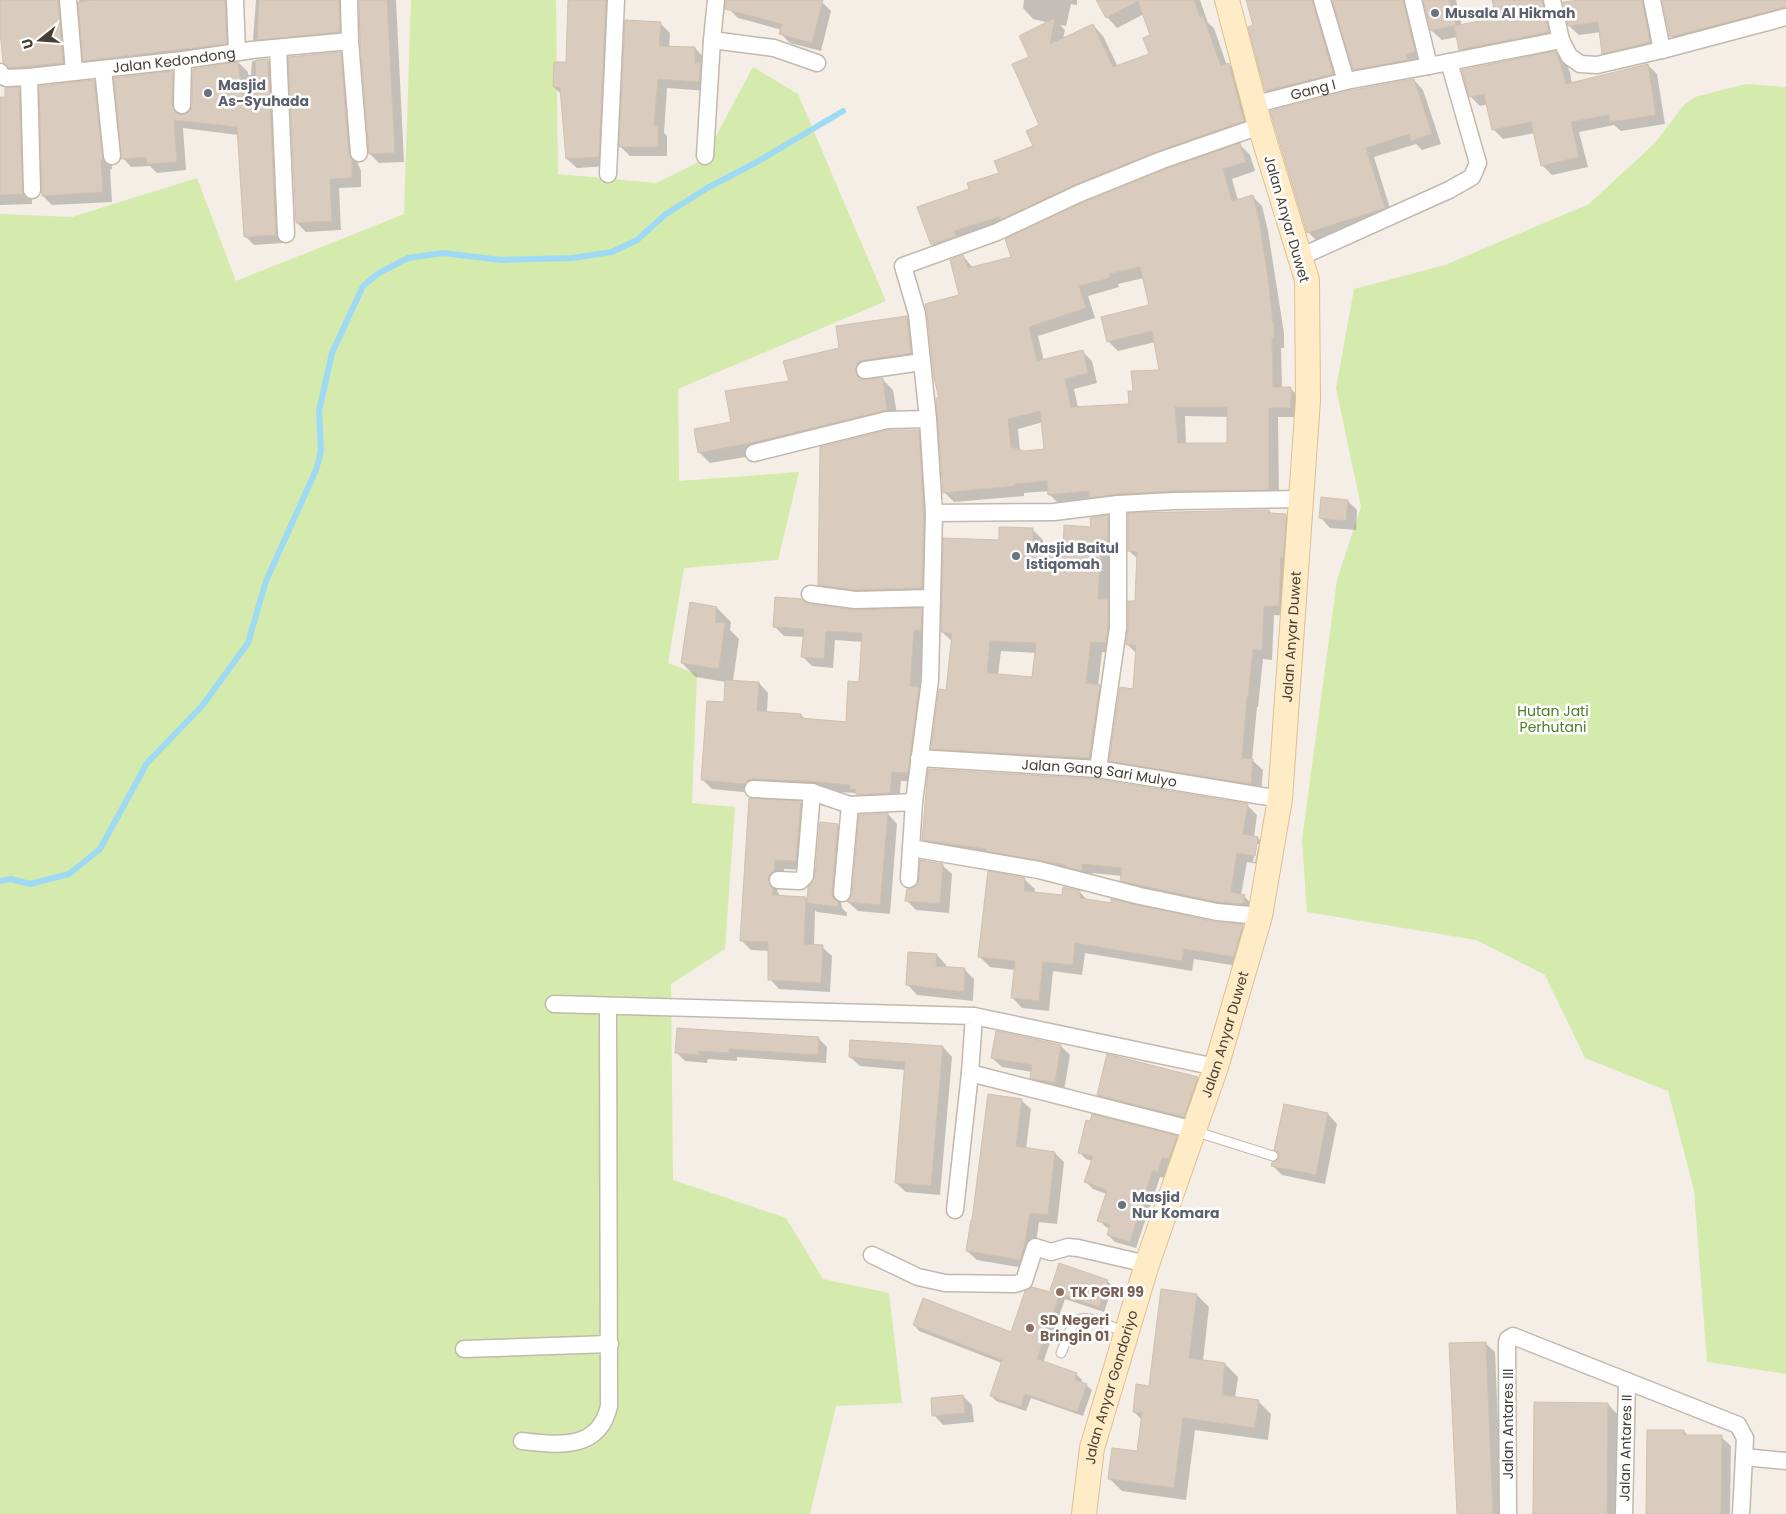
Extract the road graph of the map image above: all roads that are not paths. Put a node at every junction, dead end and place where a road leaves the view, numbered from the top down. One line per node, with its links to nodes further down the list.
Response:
1 (68, 0): 23 (street)
2 (235, 0): 17 (street)
3 (349, 0): 14 (street)
4 (616, 0): 32 (street)
5 (716, 0): 12 (street)
6 (1227, 0): 28 (street, Jalan Anyar Duwet)
7 (1322, 0): 26 (street, Gang I)
8 (1413, 0): 21 (street)
9 (1552, 0): 13 (street)
10 (1652, 0): 16 (street)
11 (1786, 17): 16 (street)
12 (712, 40): 20 (street); 31 (street)
13 (1562, 40): 16 (street); 19 (street)
14 (350, 41): 15 (street, Jalan Kedondong); 29 (street)
15 (278, 48): 17 (street, Jalan Kedondong); 34 (street)
16 (1662, 50)
17 (237, 52): 18 (street, Jalan Kedondong)
18 (183, 60): 22 (street, Jalan Kedondong); 27 (street)
19 (1449, 62): 21 (street); 35 (street)
20 (817, 63)
21 (1429, 66): 26 (street)
22 (103, 69): 23 (street, Jalan Kedondong); 30 (street)
23 (74, 71): 25 (street, Jalan Kedondong)
24 (0, 72): 25 (street, Jalan Kedondong)
25 (30, 77): 33 (street)
26 (1346, 81): 28 (street, Gang I)
27 (182, 105)
28 (1258, 115): 35 (street, Jalan Anyar Duwet); 36 (street, Gang I)
29 (359, 152)
30 (112, 156)
31 (705, 156)
32 (608, 174)
33 (32, 190)
34 (286, 234)
35 (1300, 257): 40 (street, Jalan Anyar Duwet)
36 (922, 362): 37 (street); 38 (street)
37 (865, 370)
38 (928, 419): 39 (street); 42 (street)
39 (754, 452)
40 (1301, 499): 41 (street); 49 (street, Jalan Anyar Duwet)
41 (1118, 504): 42 (street); 46 (street)
42 (934, 513): 44 (street)
43 (810, 594): 44 (street)
44 (932, 598): 45 (street)
45 (919, 758): 46 (street, Jalan Gang Sari Mulyo); 50 (street)
46 (1098, 769): 49 (street, Jalan Gang Sari Mulyo)
47 (753, 789): 48 (street)
48 (812, 792): 51 (street); 53 (street)
49 (1280, 799): 56 (street, Jalan Anyar Duwet)
50 (914, 802): 51 (street); 52 (street)
51 (850, 805): 55 (street)
52 (911, 848): 54 (street); 56 (street)
53 (778, 880)
54 (909, 880)
55 (842, 893)
56 (1260, 916): 60 (street, Jalan Anyar Duwet)
57 (554, 1004): 58 (street)
58 (608, 1006): 59 (street); 68 (street)
59 (974, 1016): 60 (street); 61 (street)
60 (1216, 1067): 62 (street, Jalan Anyar Duwet)
61 (970, 1073): 62 (street); 64 (street)
62 (1194, 1130): 63 (lane); 66 (street, Jalan Anyar Duwet)
63 (1273, 1156)
64 (955, 1210)
65 (872, 1255): 66 (street)
66 (1147, 1264): 67 (street, Jalan Anyar Gondoriyo)
67 (1126, 1334): 70 (lane); 75 (street, Jalan Anyar Gondoriyo)
68 (610, 1344): 69 (street); 72 (street)
69 (464, 1349)
70 (1061, 1353)
71 (1626, 1381): 73 (street); 76 (street, Jalan Antares III); 77 (street, Jalan Antares II)
72 (522, 1441)
73 (1744, 1457): 74 (street); 78 (street)
74 (1786, 1461)
75 (1084, 1514)
76 (1508, 1514)
77 (1624, 1514)
78 (1741, 1514)

